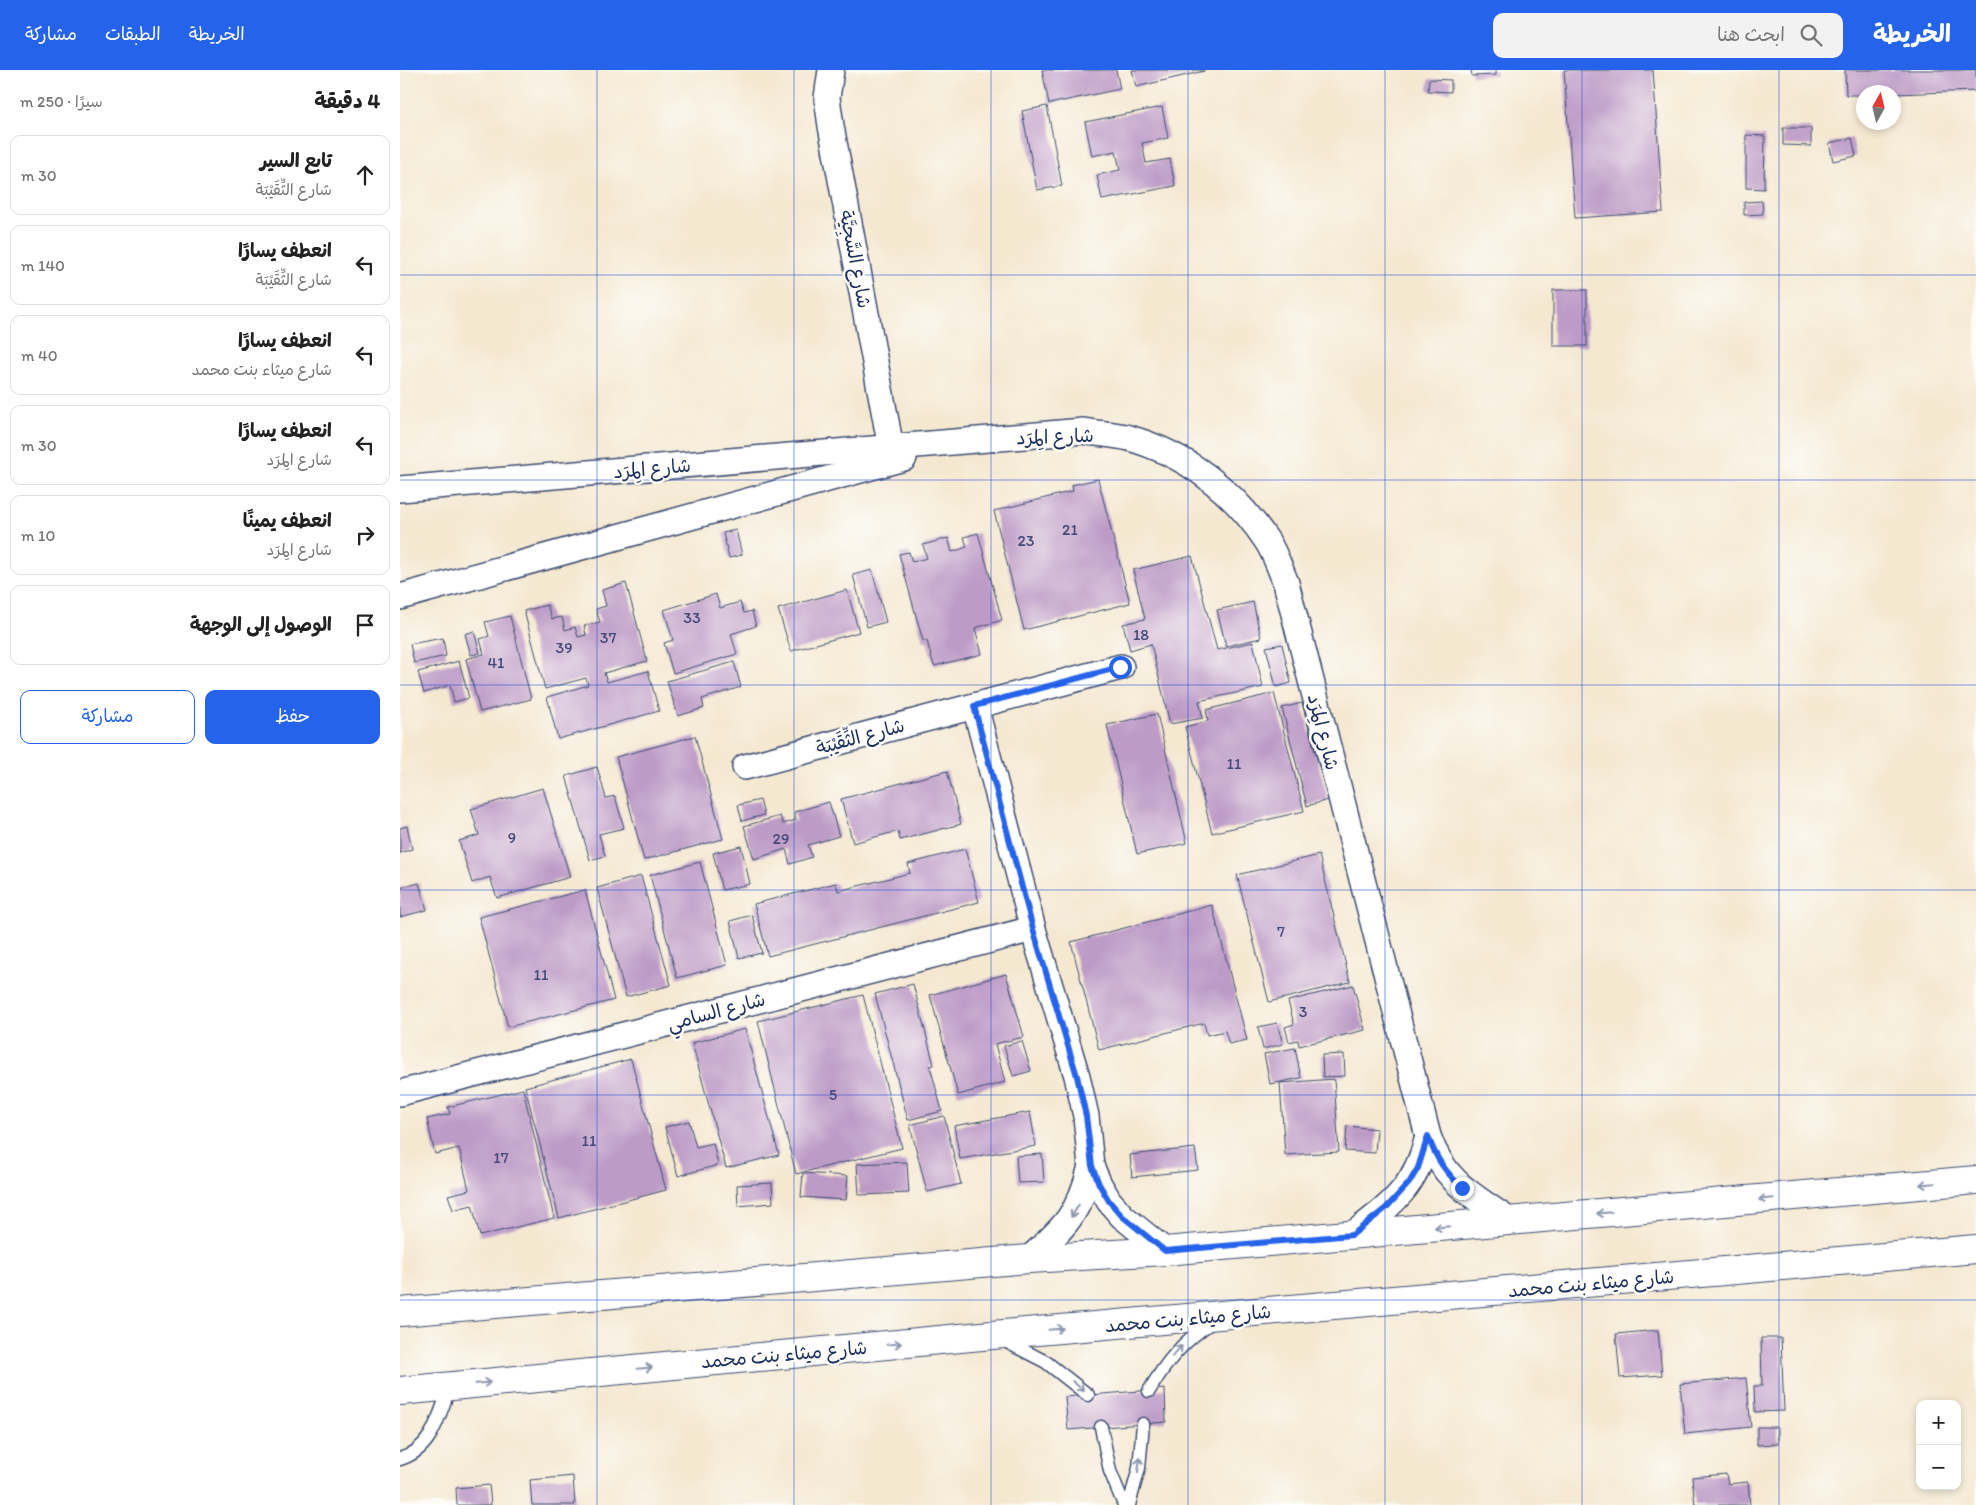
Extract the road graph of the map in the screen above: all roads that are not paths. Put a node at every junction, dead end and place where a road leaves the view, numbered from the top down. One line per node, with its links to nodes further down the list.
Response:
1 (831, 70): 3 (street, شارع السَّجِيَّة)
2 (966, 441): 3 (street, شارع المِرَد); 5 (street); 11 (street, شارع المِرَد)
3 (891, 448): 4 (street, شارع المِرَد)
4 (400, 490)
5 (400, 597)
6 (1120, 667): 7 (street, شارع الثِّقَيْبَة)
7 (974, 706): 8 (street, شارع الثِّقَيْبَة); 9 (street)
8 (745, 767)
9 (1033, 929): 10 (street, شارع السامي); 12 (street)
10 (400, 1093)
11 (1428, 1136): 14 (street, شارع المِرَد); 15 (street)
12 (1092, 1166): 17 (street); 18 (street, one-way to 18)
13 (1976, 1180): 14 (main road, one-way to 14)
14 (1510, 1221): 15 (main road, one-way to 15)
15 (1352, 1235): 17 (main road)
16 (1976, 1249): 20 (main road, شارع ميثاء بنت محمد)
17 (1165, 1251): 18 (main road)
18 (1029, 1259): 19 (main road)
19 (401, 1311)
20 (1223, 1315): 21 (main road, شارع ميثاء بنت محمد, one-way to 20); 24 (lane, one-way to 20)
21 (992, 1335): 22 (main road, شارع ميثاء بنت محمد, one-way to 21); 25 (lane, one-way to 25)
22 (450, 1386): 23 (main road, شارع ميثاء بنت محمد); 28 (lane)
23 (400, 1391)
24 (1149, 1391)
25 (1088, 1395)
26 (1143, 1424): 30 (lane, one-way to 26)
27 (1101, 1428): 29 (lane)
28 (400, 1459)
29 (1124, 1505)
30 (1129, 1505)

